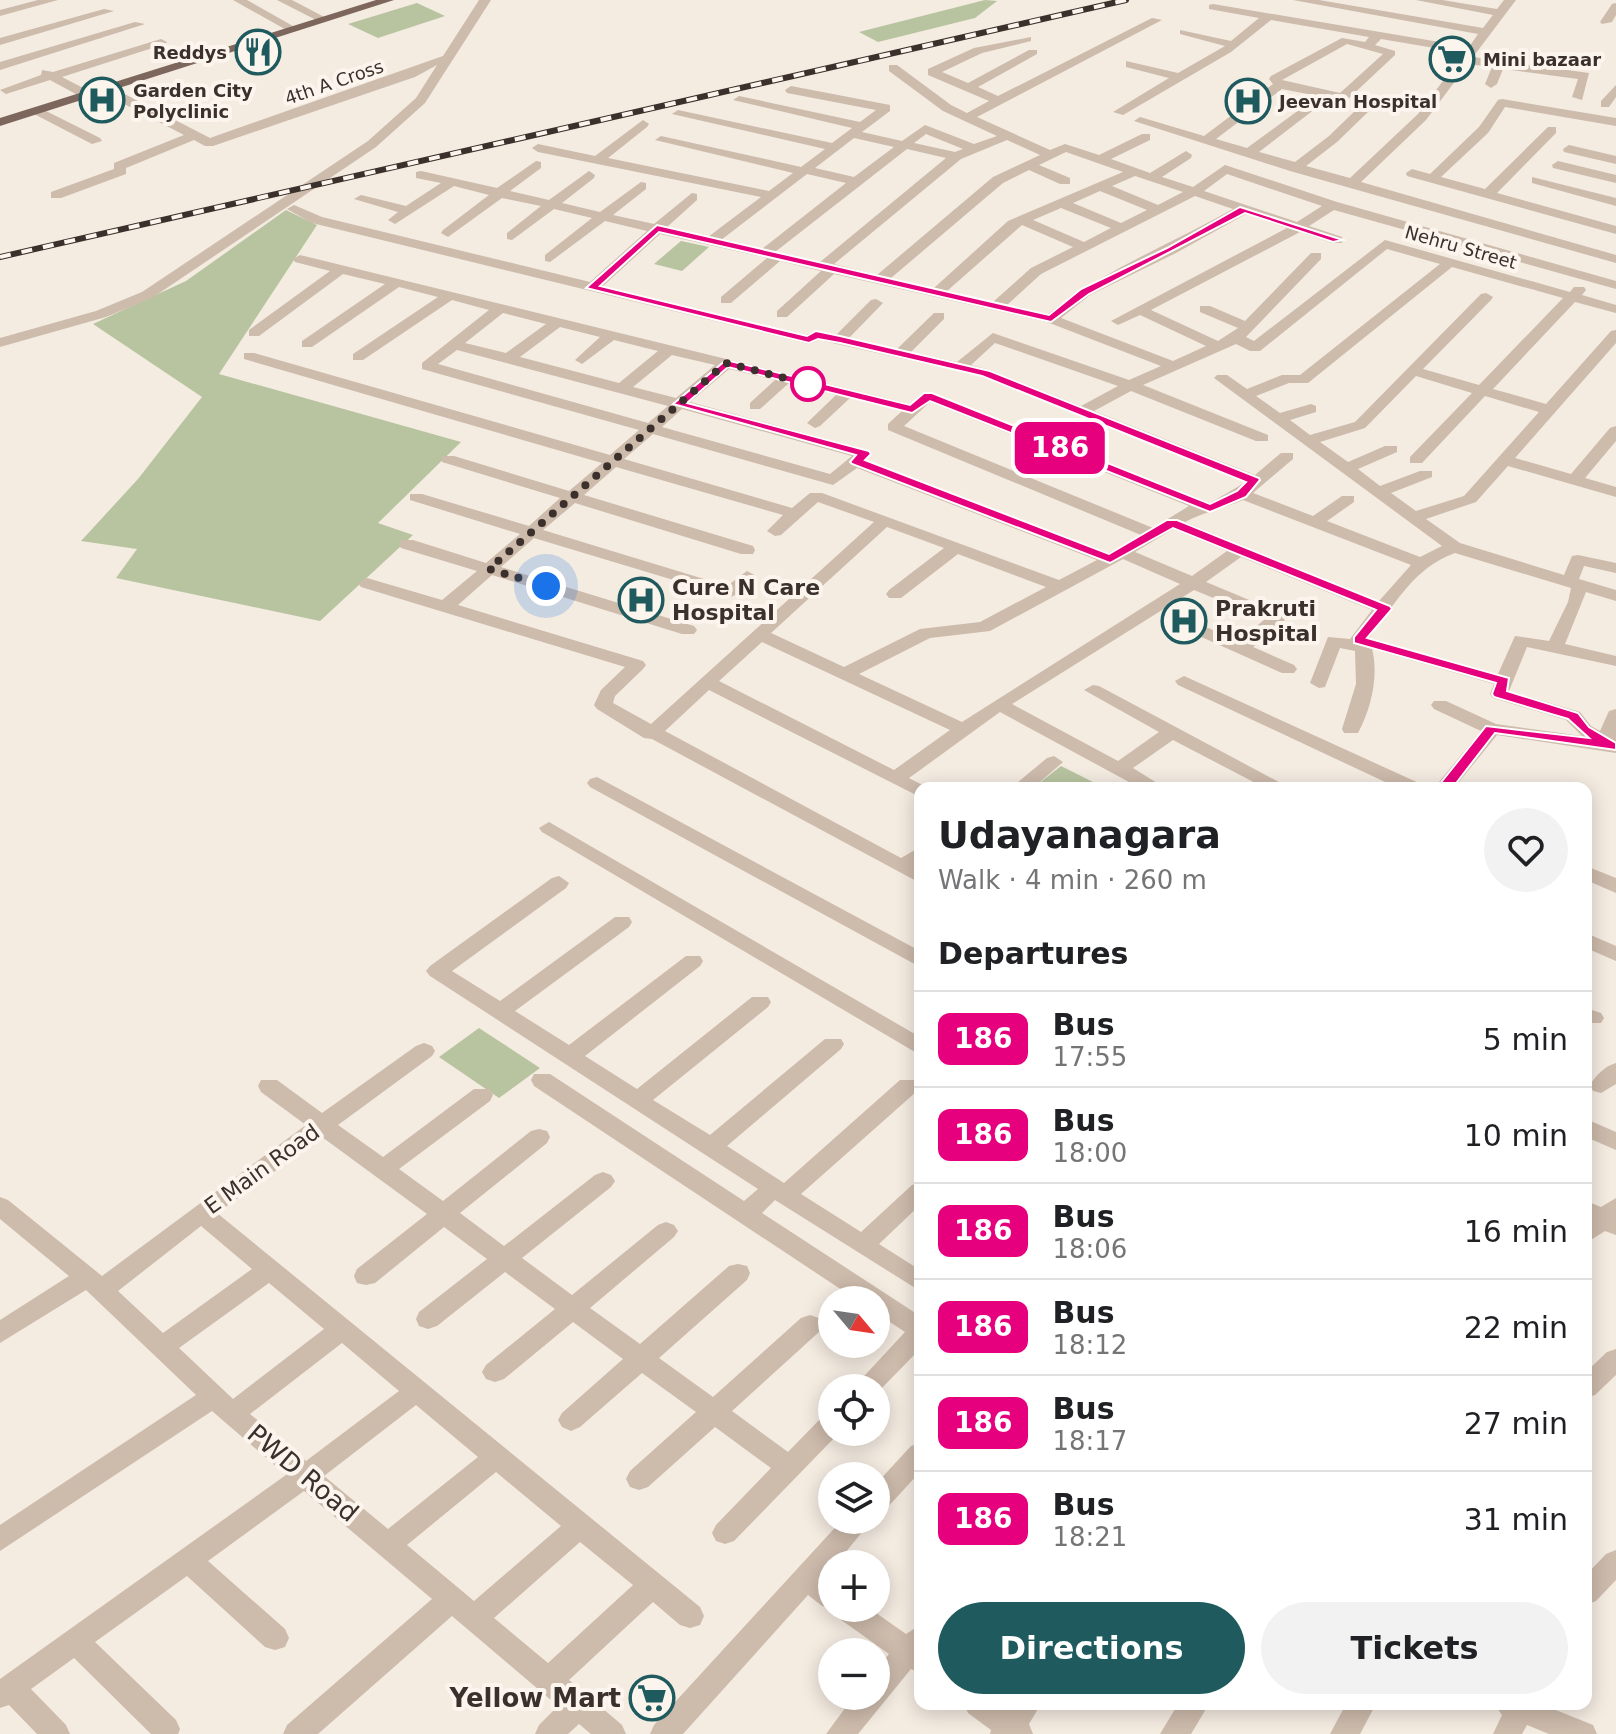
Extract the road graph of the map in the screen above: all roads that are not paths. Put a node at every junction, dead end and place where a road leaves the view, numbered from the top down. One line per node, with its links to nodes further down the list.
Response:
1 (52, 0): 12 (street)
2 (239, 0): 19 (street)
3 (283, 0): 15 (street)
4 (388, 0): 15 (main road)
5 (485, 0): 164 (street)
6 (1299, 0): 21 (street)
7 (1422, 0): 13 (street)
8 (1510, 0): 13 (street)
9 (1616, 6): 17 (street)
10 (1213, 7): 14 (street)
11 (108, 11): 24 (street)
12 (0, 13)
13 (1500, 13): 21 (street)
14 (1269, 16): 22 (street); 26 (street)
15 (324, 20): 19 (main road)
16 (1156, 20): 49 (street)
17 (1606, 22)
18 (139, 24): 30 (street)
19 (294, 30): 43 (main road)
20 (1184, 32): 26 (street)
21 (1486, 32): 29 (street)
22 (1378, 35): 27 (street); 29 (street)
23 (1027, 39): 40 (street)
24 (0, 42)
25 (161, 42): 36 (street)
26 (1234, 45): 37 (street)
27 (1367, 46): 39 (street); 39 (street)
28 (1033, 52): 40 (street)
29 (1468, 55): 33 (street); 96 (street)
30 (22, 59): 34 (street); 36 (street)
31 (440, 59): 62 (street, 4th A Cross)
32 (1130, 64): 37 (street)
33 (1499, 64): 38 (street); 46 (street)
34 (0, 66)
35 (893, 68): 55 (street)
36 (52, 76): 42 (street); 45 (street)
37 (1178, 77): 53 (street)
38 (1491, 84)
39 (1280, 85): 67 (street)
40 (968, 88): 49 (street)
41 (1616, 89): 50 (street)
42 (6, 90)
43 (107, 90): 45 (main road); 62 (street, 4th A Cross)
44 (791, 90): 60 (street)
45 (89, 96): 52 (main road)
46 (1578, 97)
47 (1320, 99): 73 (street)
48 (739, 100): 60 (street)
49 (1001, 102): 55 (street)
50 (1605, 104)
51 (1365, 108): 83 (street)
52 (38, 111): 57 (main road); 66 (street)
53 (1119, 112)
54 (678, 114): 70 (street)
55 (968, 117): 63 (street)
56 (1140, 121): 67 (street)
57 (0, 122)
58 (1616, 122): 90 (street)
59 (643, 124): 77 (street)
60 (857, 130): 68 (street); 70 (street)
61 (1552, 130): 102 (street)
62 (194, 136): 103 (street)
63 (1007, 136): 72 (street); 74 (street)
64 (1146, 137): 79 (street)
65 (661, 140): 84 (street)
66 (96, 141)
67 (1205, 141): 73 (street)
68 (905, 145): 72 (street); 76 (street); 95 (street)
69 (1616, 146): 78 (street)
70 (835, 147): 84 (street)
71 (538, 148): 77 (street)
72 (974, 149): 76 (street)
73 (1248, 154): 83 (street)
74 (1050, 155): 79 (street); 81 (street)
75 (1186, 155): 89 (street)
76 (956, 156): 136 (street)
77 (598, 160): 104 (street)
78 (1616, 160)
79 (1098, 161): 85 (street)
80 (536, 165): 101 (street)
81 (1028, 165): 93 (street); 139 (street)
82 (1558, 165): 91 (street)
83 (1295, 168): 96 (street)
84 (804, 170): 95 (street); 104 (street)
85 (1133, 172): 89 (street); 98 (street)
86 (1412, 173): 90 (street)
87 (421, 175): 94 (street)
88 (589, 175): 109 (street)
89 (1151, 178): 100 (street)
90 (1433, 178): 99 (street)
91 (1616, 179)
92 (1537, 180): 107 (street)
93 (1065, 181)
94 (452, 182): 101 (street); 115 (street)
95 (857, 182): 130 (street)
96 (1352, 183): 111 (street)
97 (641, 186): 116 (street)
98 (1100, 186): 108 (street); 114 (street)
99 (1464, 186): 102 (street); 111 (street)
100 (1194, 192): 110 (street); 113 (street); 114 (street)
101 (499, 193): 109 (street); 124 (street)
102 (1489, 193): 123 (street)
103 (56, 195)
104 (771, 195): 127 (street)
105 (692, 197): 120 (street)
106 (361, 199): 115 (street)
107 (1616, 202)
108 (1061, 203): 118 (street); 121 (street)
109 (552, 205): 116 (street); 125 (street)
110 (1332, 205): 119 (street); 122 (street)
111 (1442, 207): 122 (street); 134 (street)
112 (294, 209): 142 (street)
113 (1244, 209): 119 (street); 156 (street)
114 (1158, 210): 121 (street)
115 (409, 211): 117 (street)
116 (603, 216): 120 (street); 132 (street)
117 (395, 220)
118 (1022, 220): 128 (street); 143 (street)
119 (1299, 227): 126 (street); 153 (street)
120 (657, 229): 127 (street); 142 (street)
121 (1124, 229): 128 (street)
122 (1419, 230): 129 (street); 138 (street)
123 (1616, 230)
124 (448, 233)
125 (512, 236)
126 (1337, 240)
127 (711, 241): 130 (street)
128 (1084, 247): 149 (street)
129 (1398, 248): 135 (street, Nehru Street); 159 (street, Nehru Street)
130 (772, 254): 136 (street); 147 (street)
131 (1316, 256): 159 (street)
132 (550, 258)
133 (300, 259): 137 (street)
134 (1615, 259): 138 (street)
135 (1449, 263): 145 (street, Nehru Street); 184 (street)
136 (828, 267): 139 (street); 154 (street)
137 (341, 269): 140 (street); 160 (street)
138 (1592, 278): 141 (street); 145 (street)
139 (881, 279): 143 (street)
140 (396, 283): 144 (street); 165 (street)
141 (1616, 285)
142 (592, 288): 163 (street)
143 (938, 292): 149 (street)
144 (449, 296): 150 (street); 171 (street)
145 (1572, 296): 152 (street, Nehru Street); 182 (street)
146 (1486, 297): 177 (street)
147 (726, 300)
148 (876, 303): 163 (street)
149 (998, 305): 156 (street)
150 (500, 308): 158 (street); 166 (street)
151 (1205, 309): 159 (street)
152 (1616, 309)
153 (1140, 310): 157 (street); 167 (street)
154 (782, 314)
155 (939, 316): 169 (street)
156 (1051, 319): 175 (street)
157 (1118, 321)
158 (557, 322): 162 (street); 172 (street)
159 (1242, 332): 167 (street)
160 (254, 333)
161 (1616, 334): 189 (street)
162 (611, 335): 168 (street); 173 (street)
163 (840, 339): 169 (street)
164 (0, 343)
165 (307, 344)
166 (455, 345): 172 (street); 193 (street)
167 (1217, 346): 175 (street)
168 (669, 350): 174 (street); 181 (street)
169 (902, 352): 176 (street)
170 (249, 356): 201 (street)
171 (358, 357)
172 (509, 358): 181 (street)
173 (582, 360)
174 (726, 363): 178 (street); 185 (street)
175 (1174, 366): 180 (street)
176 (961, 367): 180 (street); 190 (street)
177 (1414, 371): 182 (street); 196 (street)
178 (786, 378): 183 (street); 186 (street)
179 (1222, 378): 184 (street)
180 (1130, 385): 190 (street); 195 (street)
181 (622, 388): 185 (street)
182 (1482, 390): 189 (street); 206 (street)
183 (847, 393): 187 (street); 192 (street)
184 (1245, 395): 191 (street)
185 (679, 404): 193 (street); 202 (street)
186 (755, 406)
187 (912, 409): 212 (street); 220 (street)
188 (1311, 409): 191 (street)
189 (1549, 410): 200 (street)
190 (1083, 411): 204 (street)
191 (1277, 419): 196 (street)
192 (815, 423)
193 (652, 428): 201 (street); 202 (street)
194 (1616, 431): 205 (street)
195 (1262, 438)
196 (1307, 441): 203 (street)
197 (1391, 449): 203 (street)
198 (1287, 456): 204 (street)
199 (448, 459): 210 (street)
200 (1505, 460): 205 (street); 214 (street)
201 (613, 462): 210 (street); 213 (street)
202 (856, 462): 226 (street)
203 (1345, 469): 206 (street)
204 (1254, 480): 208 (street)
205 (1575, 480): 207 (street)
206 (1379, 492): 214 (street)
207 (1616, 492)
208 (1242, 494): 212 (street); 216 (street)
209 (416, 497): 219 (street)
210 (572, 497): 219 (street); 224 (street)
211 (1348, 499): 216 (street)
212 (1203, 505): 217 (street)
213 (796, 514): 215 (street); 218 (street)
214 (1415, 517): 222 (street)
215 (885, 520): 223 (street); 241 (street)
216 (1315, 522): 227 (street)
217 (1172, 523): 220 (street); 225 (street)
218 (775, 531)
219 (531, 532): 229 (street); 230 (street)
220 (1153, 534): 226 (street)
221 (407, 544): 229 (street)
222 (1454, 547): 227 (street); 233 (street)
223 (955, 548): 234 (street); 235 (street)
224 (747, 550)
225 (1239, 550): 232 (street); 238 (street)
226 (1116, 556): 232 (street); 234 (street)
227 (1421, 563): 238 (street)
228 (1616, 568): 233 (street)
229 (489, 569): 237 (street); 240 (street)
230 (747, 576)
231 (367, 583): 237 (street)
232 (1193, 583): 243 (street); 253 (street)
233 (1575, 583): 236 (street); 244 (street)
234 (1059, 586): 247 (street)
235 (895, 594)
236 (1616, 596)
237 (445, 607): 260 (street)
238 (1385, 609): 242 (street)
239 (1194, 627): 243 (street)
240 (688, 630)
241 (761, 635): 247 (street); 250 (street)
242 (1361, 644): 249 (street); 251 (street); 257 (street)
243 (1241, 648): 246 (street)
244 (1555, 648): 245 (street); 249 (street)
245 (1616, 661)
246 (1288, 669)
247 (845, 674): 256 (street)
248 (1184, 681): 268 (street)
249 (1504, 681): 261 (street)
250 (709, 683): 260 (street); 264 (street)
251 (1319, 683)
252 (1093, 690): 259 (street)
253 (999, 704): 256 (street); 263 (street)
254 (1440, 705): 258 (street)
255 (1616, 715): 261 (street)
256 (962, 729): 264 (street)
257 (1351, 729)
258 (1492, 729): 261 (street); 269 (street)
259 (1172, 732): 263 (street); 267 (street)
260 (651, 734): 273 (street)
261 (1611, 745)
262 (1054, 762): 265 (street)
263 (1119, 769): 266 (street)
264 (896, 778): 271 (street)
265 (1029, 782)
266 (1144, 782)
267 (1268, 782)
268 (1401, 782)
269 (1449, 782)
270 (597, 783): 280 (street)
271 (914, 788)
272 (549, 828): 284 (street)
273 (911, 872)
274 (1592, 875): 276 (street)
275 (559, 883): 283 (street)
276 (1616, 886)
277 (622, 922): 283 (street)
278 (1592, 943): 279 (street)
279 (1616, 954)
280 (914, 957)
281 (693, 961): 287 (street)
282 (760, 1002): 292 (street)
283 (500, 1012): 287 (street)
284 (914, 1043)
285 (833, 1044): 297 (street)
286 (424, 1051): 293 (street, E Main Road)
287 (570, 1056): 292 (street)
288 (542, 1080): 305 (street)
289 (269, 1086): 293 (street)
290 (908, 1086): 300 (street)
291 (482, 1095): 298 (street)
292 (638, 1100): 297 (street)
293 (323, 1125): 298 (street); 303 (street, E Main Road)
294 (1592, 1130): 296 (street)
295 (539, 1137): 304 (street)
296 (1616, 1142)
297 (711, 1147): 300 (street)
298 (383, 1169): 304 (street)
299 (603, 1181): 308 (street)
300 (780, 1191): 305 (street); 307 (street)
301 (914, 1197): 307 (street)
302 (0, 1206): 313 (street, PWD Road)
303 (201, 1213): 309 (street); 313 (street, E Main Road)
304 (444, 1214): 308 (street); 311 (street)
305 (745, 1214): 317 (street)
306 (666, 1231): 314 (street)
307 (862, 1245): 312 (street)
308 (505, 1259): 314 (street); 315 (street)
309 (270, 1269): 318 (street); 321 (street)
310 (738, 1273): 322 (street)
311 (366, 1276)
312 (914, 1278)
313 (95, 1283): 319 (street, E Main Road); 321 (street, PWD Road)
314 (572, 1308): 322 (street); 324 (street)
315 (428, 1319)
316 (810, 1325): 329 (street)
317 (914, 1327)
318 (342, 1329): 327 (street); 328 (street)
319 (0, 1333)
320 (914, 1337): 325 (street)
321 (163, 1347): 328 (street, PWD Road)
322 (641, 1358): 329 (street); 330 (street)
323 (1616, 1359): 326 (street)
324 (495, 1372)
325 (879, 1374)
326 (1592, 1382)
327 (417, 1391): 332 (street); 335 (street)
328 (223, 1405): 335 (street, PWD Road); 341 (street)
329 (715, 1412): 334 (street); 336 (street)
330 (571, 1420)
331 (818, 1437): 334 (street)
332 (496, 1457): 338 (street); 342 (street)
333 (914, 1461): 337 (street)
334 (789, 1467): 339 (street)
335 (306, 1475): 342 (street, PWD Road); 343 (street)
336 (639, 1479)
337 (890, 1487)
338 (580, 1525): 346 (street); 351 (street)
339 (725, 1533)
340 (846, 1534): 345 (street)
341 (0, 1539)
342 (388, 1545): 349 (street, PWD Road)
343 (188, 1560): 353 (street); 354 (street)
344 (1616, 1562): 348 (street)
345 (806, 1579): 347 (street); 373 (street)
346 (652, 1585): 350 (street); 358 (street)
347 (818, 1587)
348 (1592, 1587)
349 (452, 1599): 351 (street, PWD Road); 370 (street)
350 (690, 1616)
351 (475, 1618): 358 (street, PWD Road)
352 (870, 1622): 355 (street)
353 (275, 1638)
354 (75, 1641): 359 (street); 367 (street)
355 (914, 1649)
356 (914, 1652): 357 (street)
357 (890, 1677)
358 (549, 1680): 360 (street, PWD Road)
359 (5, 1691): 369 (street)
360 (578, 1705): 371 (street); 372 (street, PWD Road)
361 (860, 1710): 374 (street)
362 (985, 1710): 368 (street)
363 (1024, 1710): 368 (street)
364 (1191, 1710): 375 (street)
365 (1358, 1710): 376 (street)
366 (1512, 1716): 377 (street)
367 (166, 1729)
368 (1011, 1732)
369 (56, 1734)
370 (297, 1734)
371 (549, 1734)
372 (612, 1734)
373 (664, 1734)
374 (840, 1734)
375 (1174, 1734)
376 (1344, 1734)
377 (1583, 1734)

